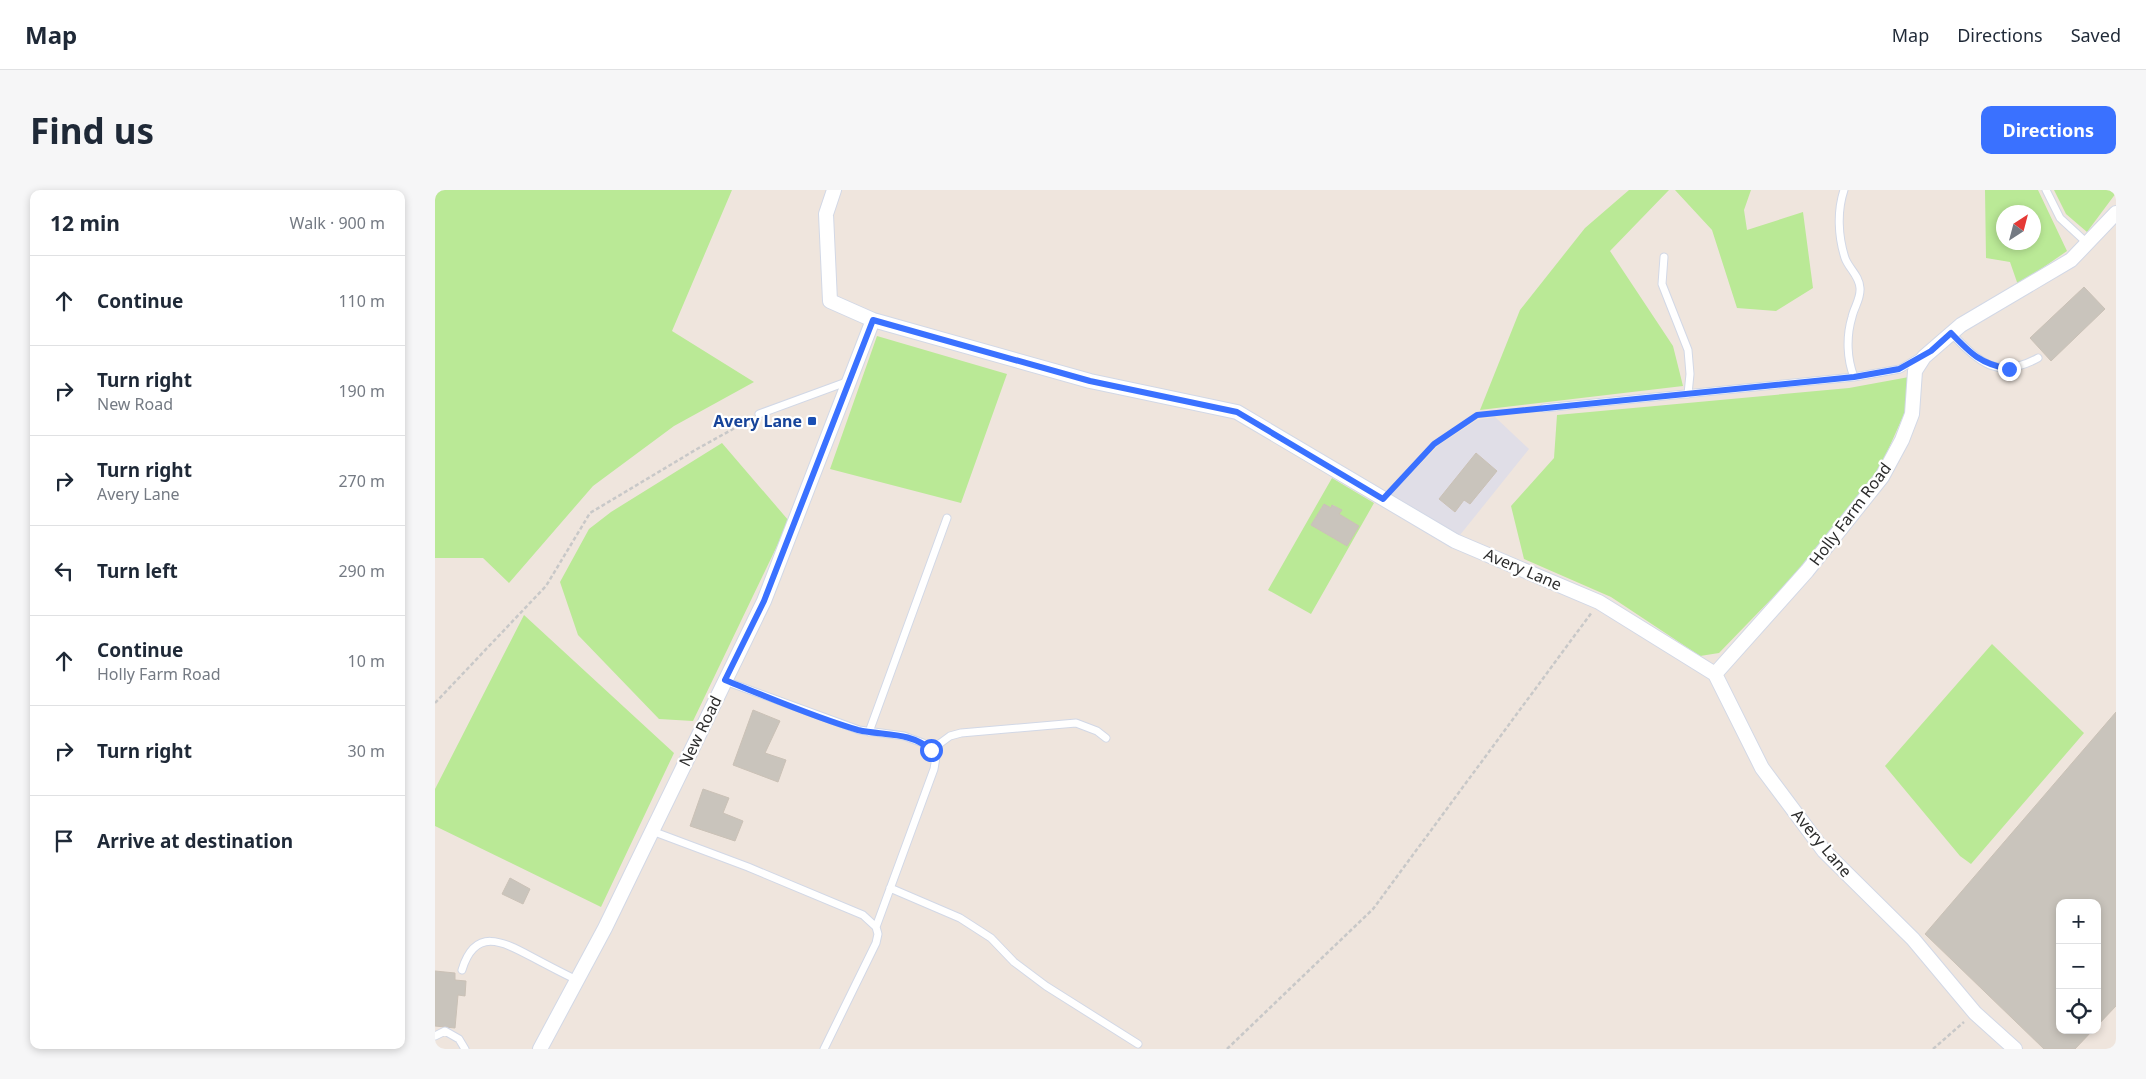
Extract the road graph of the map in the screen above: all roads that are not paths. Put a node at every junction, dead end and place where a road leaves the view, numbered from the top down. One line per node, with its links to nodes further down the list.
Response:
1 (834, 190): 7 (street, Avery Lane)
2 (1843, 190): 11 (lane)
3 (2047, 190): 5 (lane)
4 (2116, 213): 5 (street, Holly Farm Road)
5 (2087, 243): 8 (street, Holly Farm Road)
6 (1664, 257): 13 (lane)
7 (873, 320): 12 (street, New Road); 17 (street, Avery Lane)
8 (1951, 333): 9 (street, Holly Farm Road); 10 (lane)
9 (1931, 351): 11 (lane); 17 (street, Holly Farm Road)
10 (2038, 358)
11 (1854, 377): 13 (lane)
12 (849, 381): 15 (lane); 18 (street, New Road)
13 (1689, 394): 14 (lane)
14 (1544, 408)
15 (759, 414)
16 (947, 518): 19 (lane)
17 (1715, 674): 32 (street, Avery Lane)
18 (725, 680): 19 (lane); 22 (street, New Road)
19 (869, 732): 21 (lane)
20 (1105, 738): 21 (lane)
21 (931, 750): 23 (lane)
22 (652, 831): 24 (lane); 26 (street, New Road)
23 (890, 888): 24 (lane); 28 (lane)
24 (876, 927): 31 (lane)
25 (462, 970): 26 (lane)
26 (577, 980): 30 (street, New Road)
27 (435, 1036): 29 (lane)
28 (1137, 1044)
29 (465, 1049)
30 (540, 1049)
31 (824, 1049)
32 (2015, 1049)

